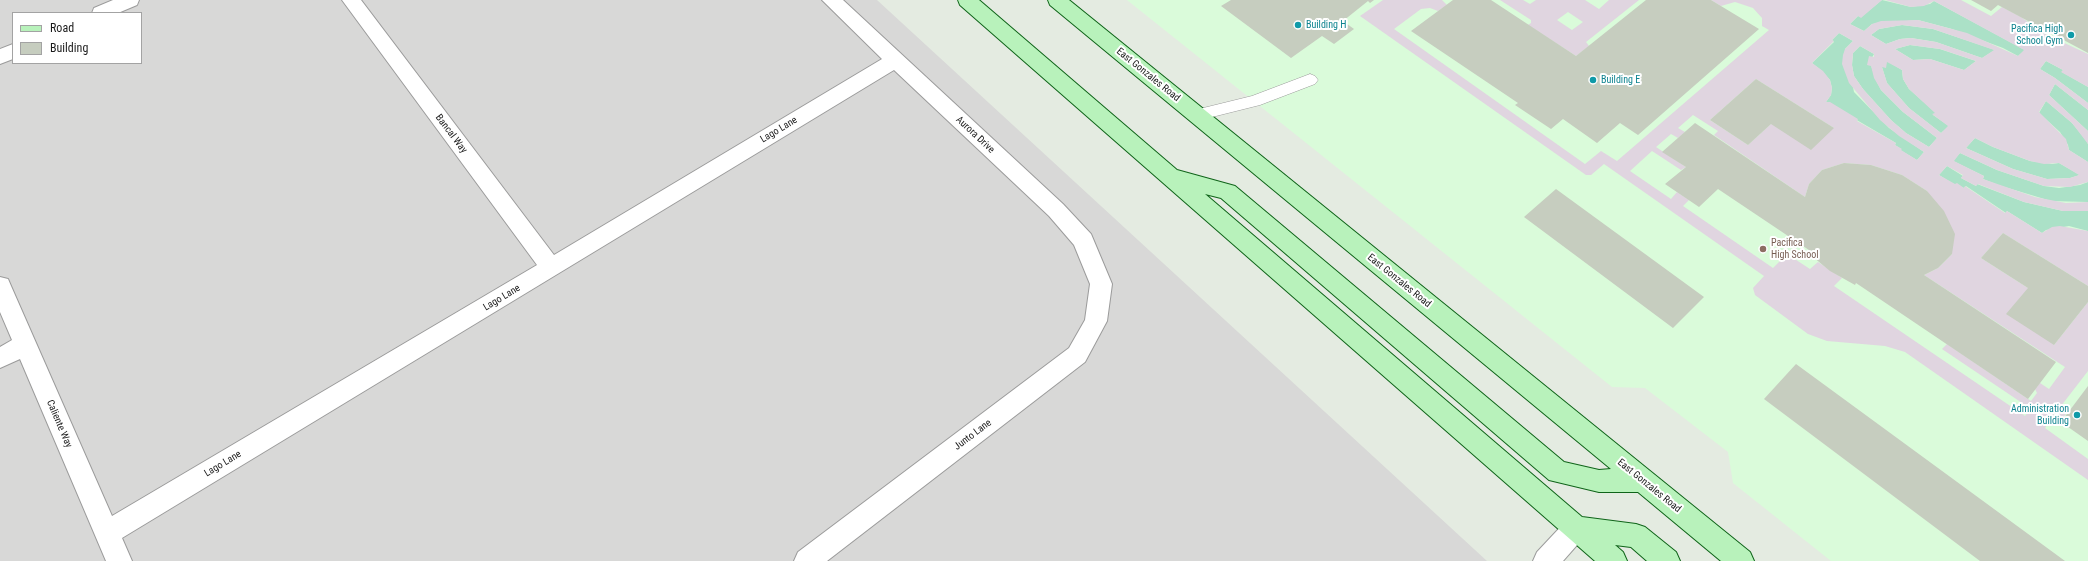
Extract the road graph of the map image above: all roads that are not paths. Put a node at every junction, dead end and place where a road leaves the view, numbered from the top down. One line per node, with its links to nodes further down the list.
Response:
1 (130, 0): 6 (street)
2 (351, 0): 13 (street, Bancal Way)
3 (830, 0): 9 (street, Aurora Drive)
4 (967, 0): 12 (main road)
5 (1057, 0): 11 (main road, East Gonzales Road)
6 (103, 12)
7 (12, 51): 8 (street)
8 (0, 57)
9 (895, 60): 13 (street, Lago Lane); 14 (street, Aurora Drive)
10 (1310, 80): 11 (lane)
11 (1196, 115): 18 (main road, East Gonzales Road)
12 (1172, 177): 18 (main road); 19 (main road)
13 (551, 268): 20 (street, Lago Lane)
14 (1101, 284): 22 (street, Junto Lane)
15 (0, 286): 16 (street, Caliente Way)
16 (25, 345): 17 (street); 20 (street, Caliente Way)
17 (0, 358)
18 (1642, 480): 26 (main road, East Gonzales Road)
19 (1576, 528): 23 (street); 24 (main road); 25 (main road)
20 (107, 533): 21 (street, Caliente Way)
21 (119, 561)
22 (807, 561)
23 (1546, 561)
24 (1614, 561)
25 (1667, 561)
26 (1740, 561)

